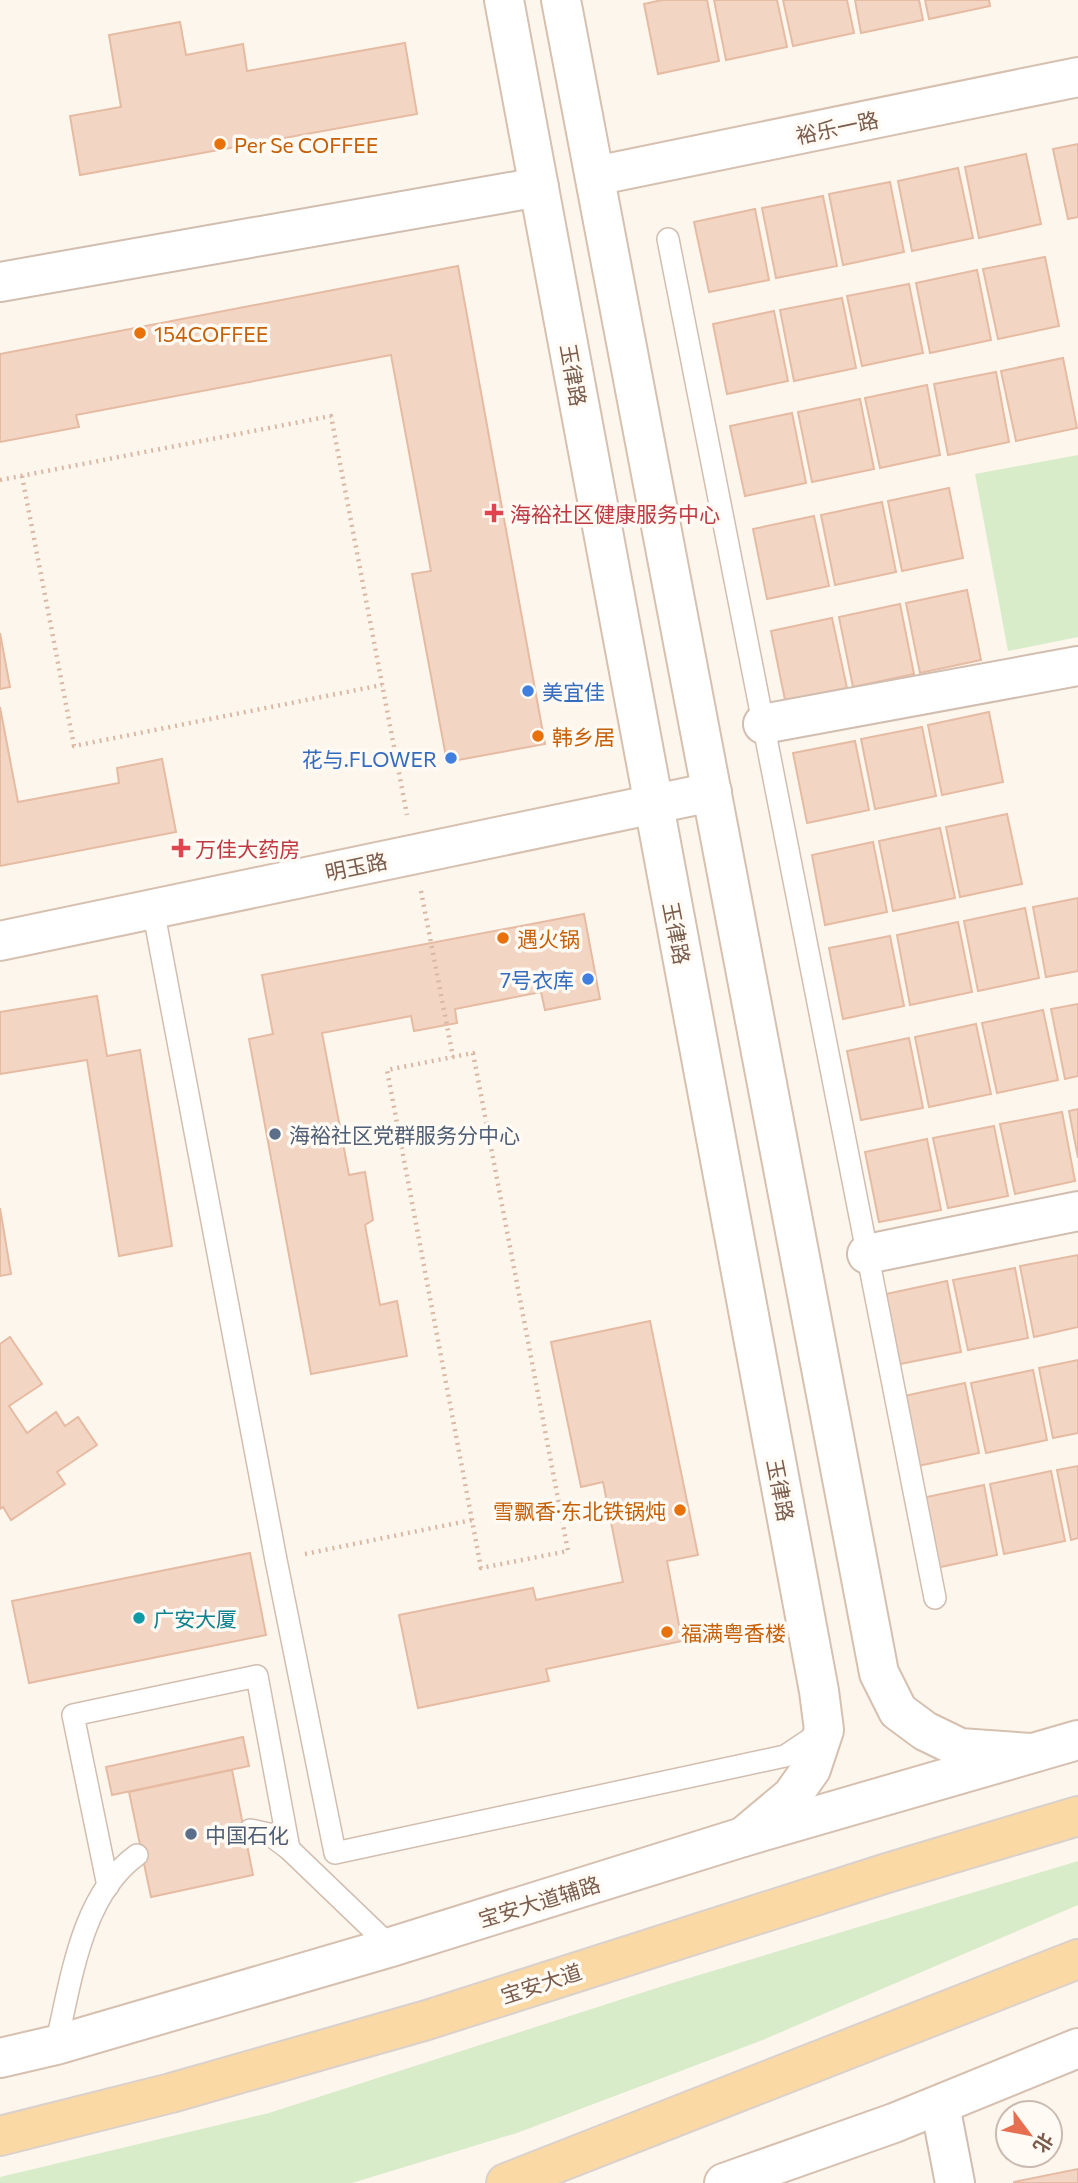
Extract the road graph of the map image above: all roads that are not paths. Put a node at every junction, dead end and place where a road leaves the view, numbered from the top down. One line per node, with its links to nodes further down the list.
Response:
1 (504, 0): 5 (main road, 玉律路)
2 (562, 0): 4 (main road)
3 (1078, 77): 4 (main road, 裕乐一路)
4 (595, 176): 10 (main road)
5 (539, 187): 7 (main road); 11 (main road, 玉律路)
6 (668, 239): 9 (lane)
7 (0, 282)
8 (1078, 666): 9 (main road)
9 (763, 724): 15 (lane)
10 (712, 792): 11 (main road, 明玉路); 19 (main road)
11 (653, 804): 12 (main road, 明玉路); 17 (main road, 玉律路)
12 (153, 909): 13 (main road, 明玉路); 17 (lane)
13 (0, 941)
14 (1078, 1211): 15 (main road)
15 (867, 1254): 16 (lane)
16 (935, 1598)
17 (824, 1730): 22 (main road, 玉律路)
18 (1078, 1740): 19 (main road, 宝安大道辅路)
19 (1031, 1754): 22 (main road, 宝安大道辅路)
20 (1078, 1815): 32 (main road, 宝安大道)
21 (250, 1830): 23 (lane)
22 (743, 1837): 26 (main road, 宝安大道辅路)
23 (289, 1849): 25 (lane); 26 (lane)
24 (137, 1855): 25 (lane)
25 (108, 1886): 28 (lane)
26 (391, 1947): 28 (main road, 宝安大道辅路)
27 (1078, 1959): 33 (main road)
28 (56, 2045): 30 (main road, 宝安大道辅路)
29 (1078, 2048): 31 (main road)
30 (0, 2058)
31 (940, 2105): 34 (main road); 35 (main road)
32 (0, 2136)
33 (506, 2183)
34 (724, 2183)
35 (956, 2183)

